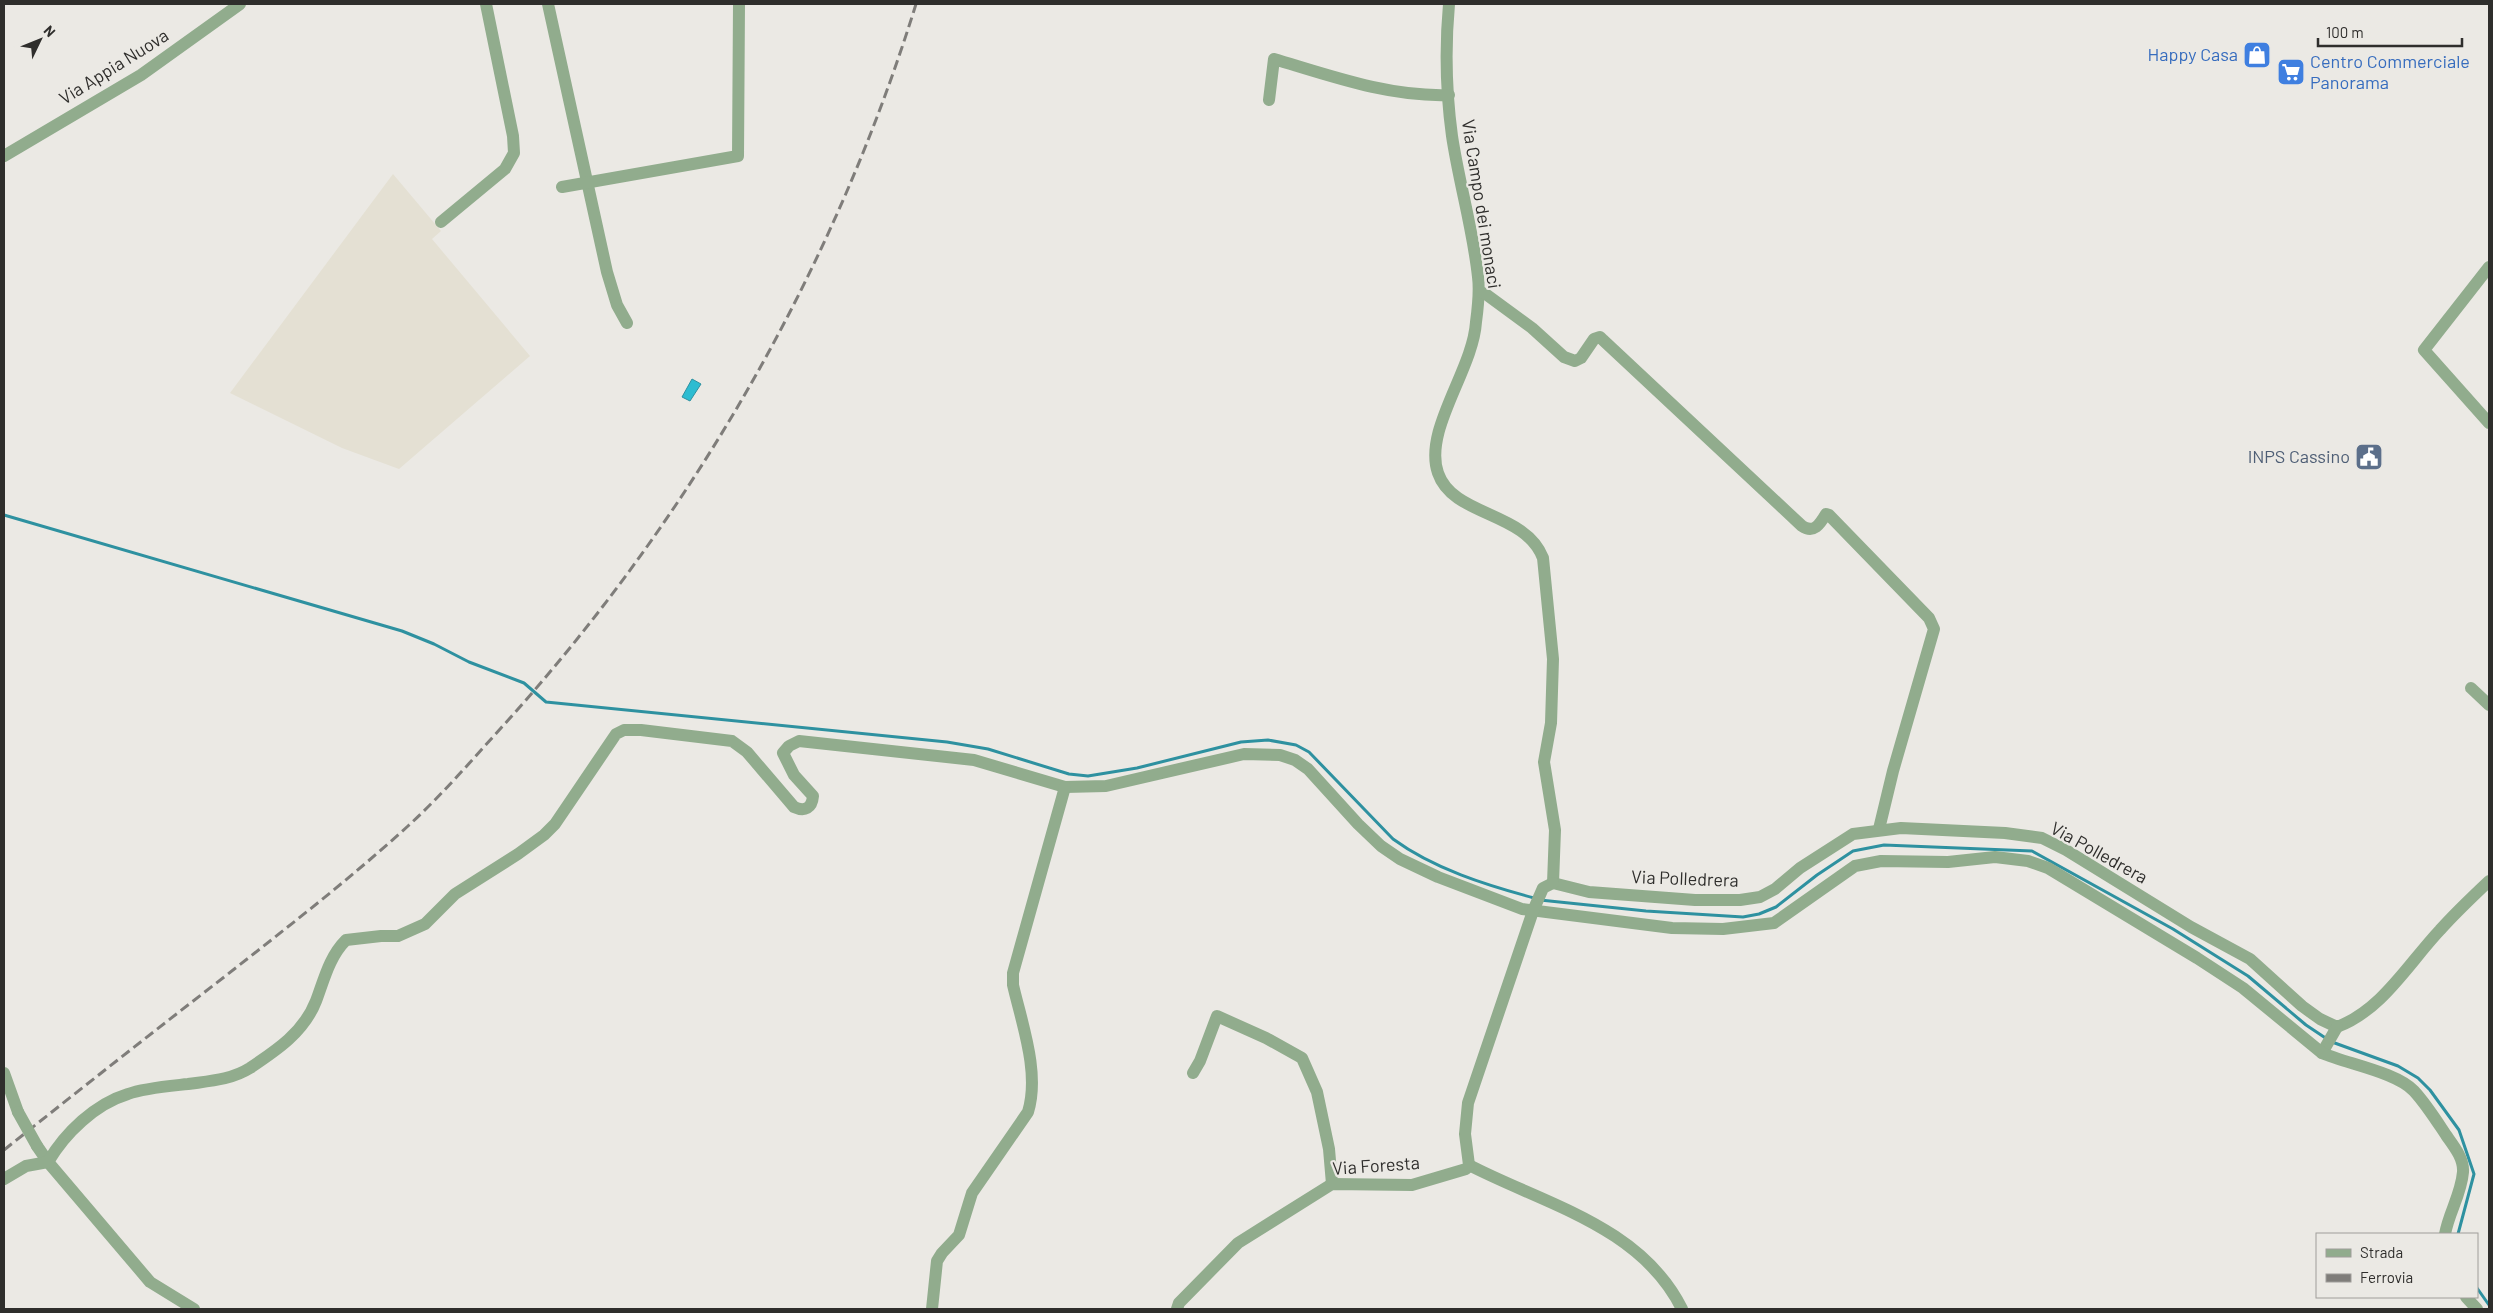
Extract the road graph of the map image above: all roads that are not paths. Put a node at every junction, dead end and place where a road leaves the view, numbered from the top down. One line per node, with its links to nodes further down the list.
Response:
1 (240, 4): 8 (street, Via Appia Nuova)
2 (486, 4): 11 (street)
3 (548, 4): 9 (street)
4 (739, 4): 9 (street)
5 (1449, 4): 6 (street, Via Campo dei monaci)
6 (1449, 95): 7 (street); 13 (street, Via Campo dei monaci)
7 (1269, 100)
8 (4, 156)
9 (588, 182): 10 (street); 14 (street)
10 (562, 187)
11 (441, 222)
12 (2489, 267): 15 (street)
13 (1479, 291): 19 (street); 21 (street, Via Campo dei monaci)
14 (628, 323)
15 (2489, 424)
16 (2471, 688): 17 (street)
17 (2489, 705)
18 (1065, 787): 22 (street); 29 (street); 36 (street)
19 (1879, 829): 21 (street, Via Polledrera); 23 (street, Via Polledrera)
20 (2489, 881): 23 (street)
21 (1548, 886): 22 (street)
22 (1534, 908): 24 (street); 30 (street)
23 (2336, 1030): 24 (street)
24 (2323, 1051): 33 (street)
25 (4, 1073): 27 (street)
26 (1193, 1073): 32 (street)
27 (16, 1108): 28 (street); 29 (street, bridge)
28 (4, 1113)
29 (48, 1162): 31 (street); 35 (street)
30 (1469, 1165): 32 (street, Via Foresta); 38 (street)
31 (4, 1179)
32 (1332, 1184): 37 (street, Via Foresta)
33 (2445, 1233)
34 (2467, 1298): 39 (street)
35 (194, 1309)
36 (932, 1309)
37 (1176, 1309)
38 (1682, 1309)
39 (2477, 1309)

